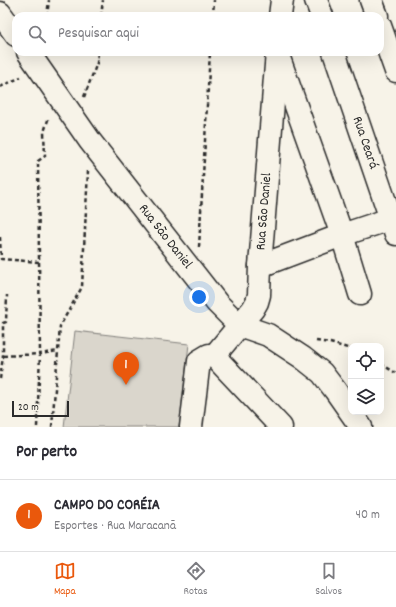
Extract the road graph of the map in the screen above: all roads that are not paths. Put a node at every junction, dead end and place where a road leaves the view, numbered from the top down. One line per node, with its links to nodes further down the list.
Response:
1 (282, 0): 4 (street)
2 (316, 0): 5 (street)
3 (371, 0): 6 (street)
4 (280, 12)
5 (320, 12)
6 (376, 12)
7 (0, 13): 8 (street)
8 (12, 30)
9 (385, 36): 14 (street)
10 (31, 56): 19 (street, Rua São Daniel)
11 (277, 56): 17 (street, Rua Sāo Daniel)
12 (278, 56): 16 (street)
13 (340, 56): 15 (street, Rua Ceará)
14 (396, 71)
15 (394, 223): 16 (street)
16 (342, 235): 17 (street); 18 (street)
17 (260, 266): 19 (street, Rua Sāo Daniel)
18 (360, 294)
19 (239, 325): 20 (street, Rua Sāo Daniel); 23 (street, Rua São Daniel)
20 (206, 358): 21 (street); 22 (street)
21 (191, 427)
22 (281, 427)
23 (361, 427)

